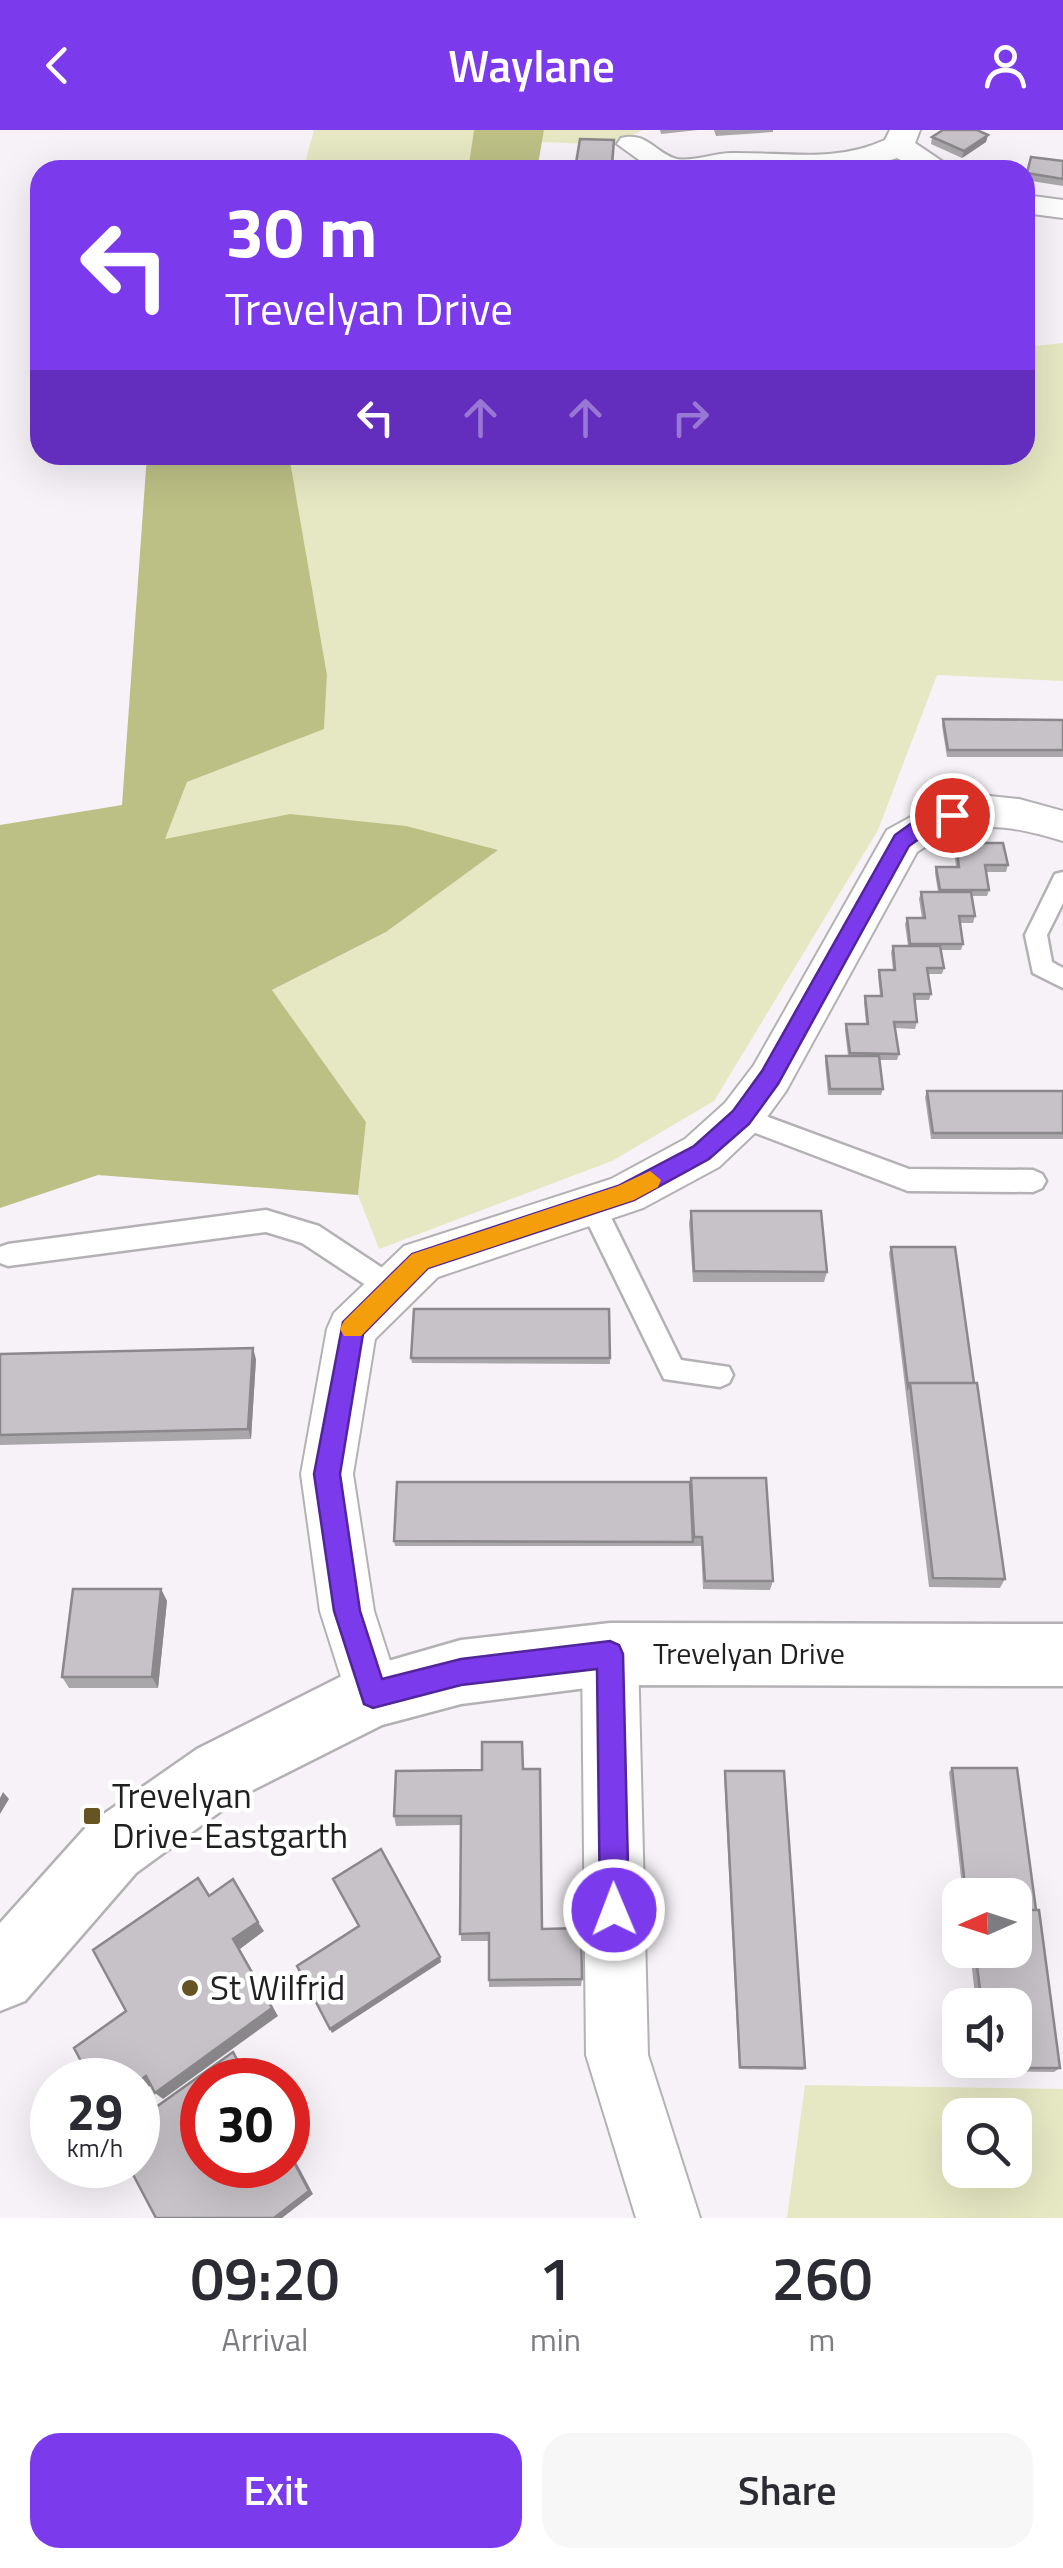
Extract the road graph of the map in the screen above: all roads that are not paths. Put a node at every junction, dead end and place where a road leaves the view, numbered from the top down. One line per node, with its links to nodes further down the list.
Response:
1 (901, 138): 4 (street); 5 (street)
2 (632, 144): 3 (street)
3 (658, 160)
4 (858, 160)
5 (928, 160)
6 (1063, 826): 9 (street)
7 (1063, 880): 8 (lane)
8 (1063, 979)
9 (741, 1117): 10 (lane); 11 (street)
10 (1034, 1181)
11 (592, 1205): 13 (street); 14 (lane)
12 (8, 1255): 13 (lane)
13 (392, 1288): 17 (street)
14 (720, 1375)
15 (610, 1654): 16 (street, Trevelyan Drive); 17 (street, Trevelyan Drive); 19 (street)
16 (1063, 1655)
17 (373, 1695): 18 (street, Trevelyan Drive)
18 (0, 1976)
19 (668, 2218)

